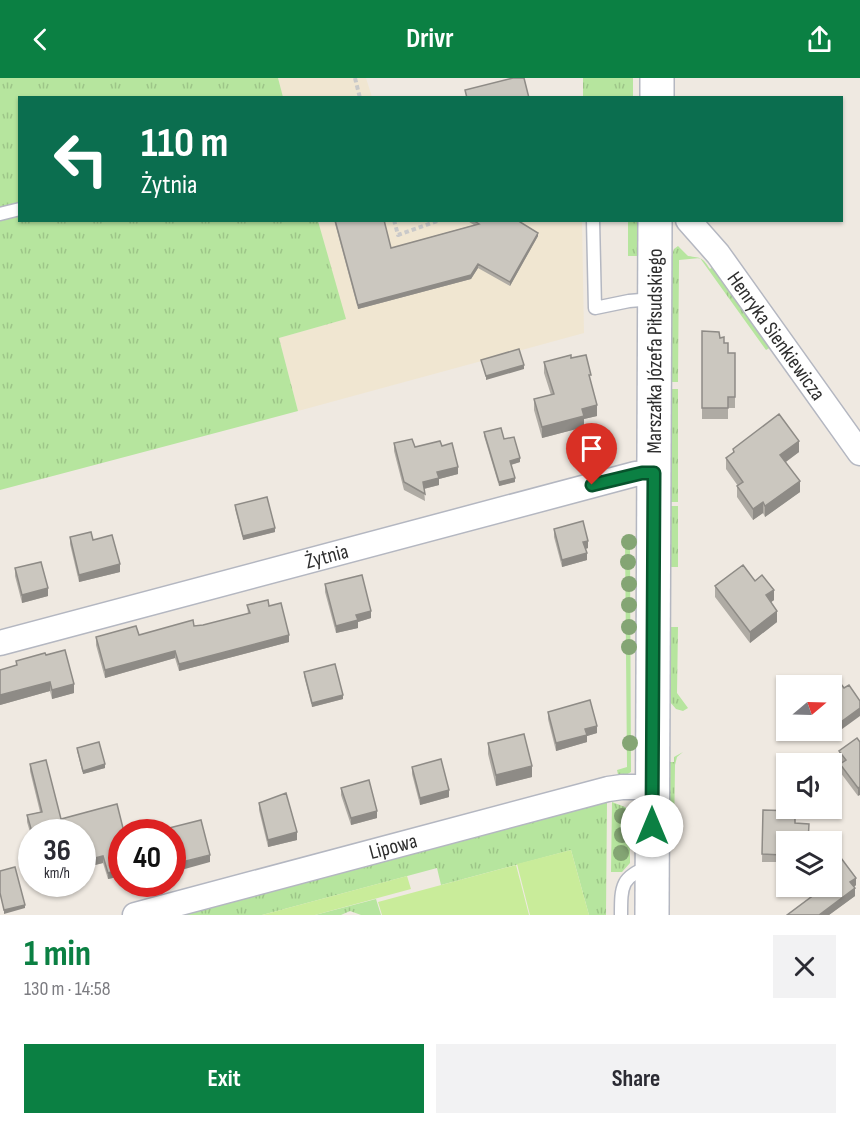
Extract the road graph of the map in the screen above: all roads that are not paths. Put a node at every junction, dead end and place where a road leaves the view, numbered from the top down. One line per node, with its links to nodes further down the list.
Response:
1 (657, 78): 2 (street)
2 (657, 96)
3 (18, 210): 4 (lane)
4 (0, 214)
5 (592, 222): 8 (lane)
6 (655, 222): 8 (street, Marszałka Józefa Piłsudskiego)
7 (690, 222): 9 (street, Henryka Sienkiewicza)
8 (655, 299): 10 (street, Marszałka Józefa Piłsudskiego)
9 (860, 453)
10 (654, 473): 11 (street, Żytnia); 12 (street, Marszałka Józefa Piłsudskiego)
11 (0, 643)
12 (653, 787): 13 (street, Marszałka Józefa Piłsudskiego); 14 (street, Lipowa)
13 (652, 866): 15 (lane); 16 (street, Marszałka Józefa Piłsudskiego)
14 (135, 915)
15 (621, 915)
16 (652, 915)

